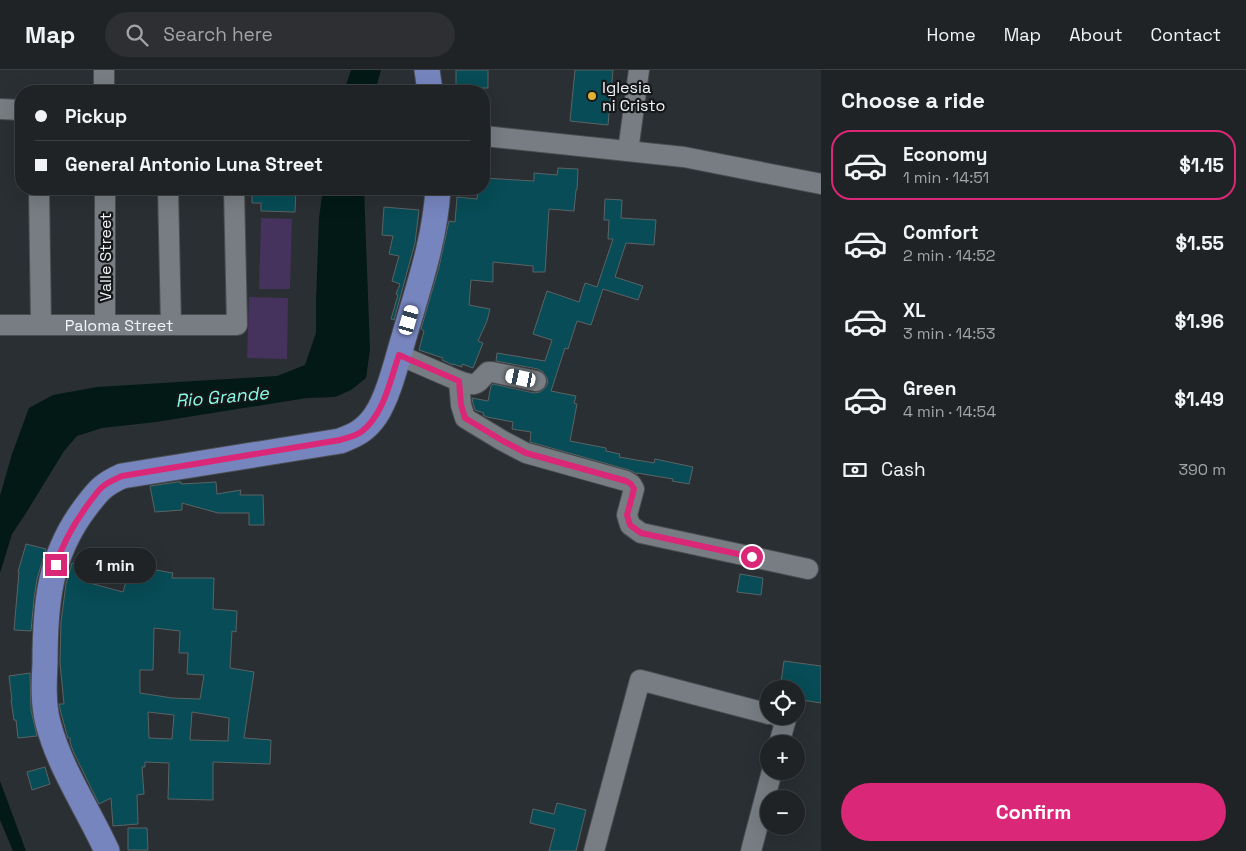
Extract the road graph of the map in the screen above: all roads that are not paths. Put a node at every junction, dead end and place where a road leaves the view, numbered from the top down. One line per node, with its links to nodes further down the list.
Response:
1 (104, 70): 4 (street)
2 (427, 70): 5 (main road)
3 (639, 70): 9 (street)
4 (104, 85)
5 (429, 85)
6 (0, 109): 7 (street)
7 (15, 110)
8 (490, 137): 9 (street)
9 (628, 151): 10 (street)
10 (821, 184)
11 (38, 195): 17 (street)
12 (105, 195): 18 (street, Valle Street)
13 (168, 195): 19 (street)
14 (234, 195): 19 (street, Paloma Street)
15 (437, 195): 20 (main road)
16 (0, 325): 17 (street, Paloma Street)
17 (42, 325): 18 (street, Paloma Street)
18 (105, 325): 19 (street, Paloma Street)
19 (171, 325)
20 (399, 355): 21 (street); 26 (main road)
21 (459, 381): 22 (street); 23 (street)
22 (536, 381)
23 (808, 569)
24 (760, 712): 27 (street)
25 (770, 780): 28 (street)
26 (107, 851)
27 (594, 851)
28 (751, 851)

